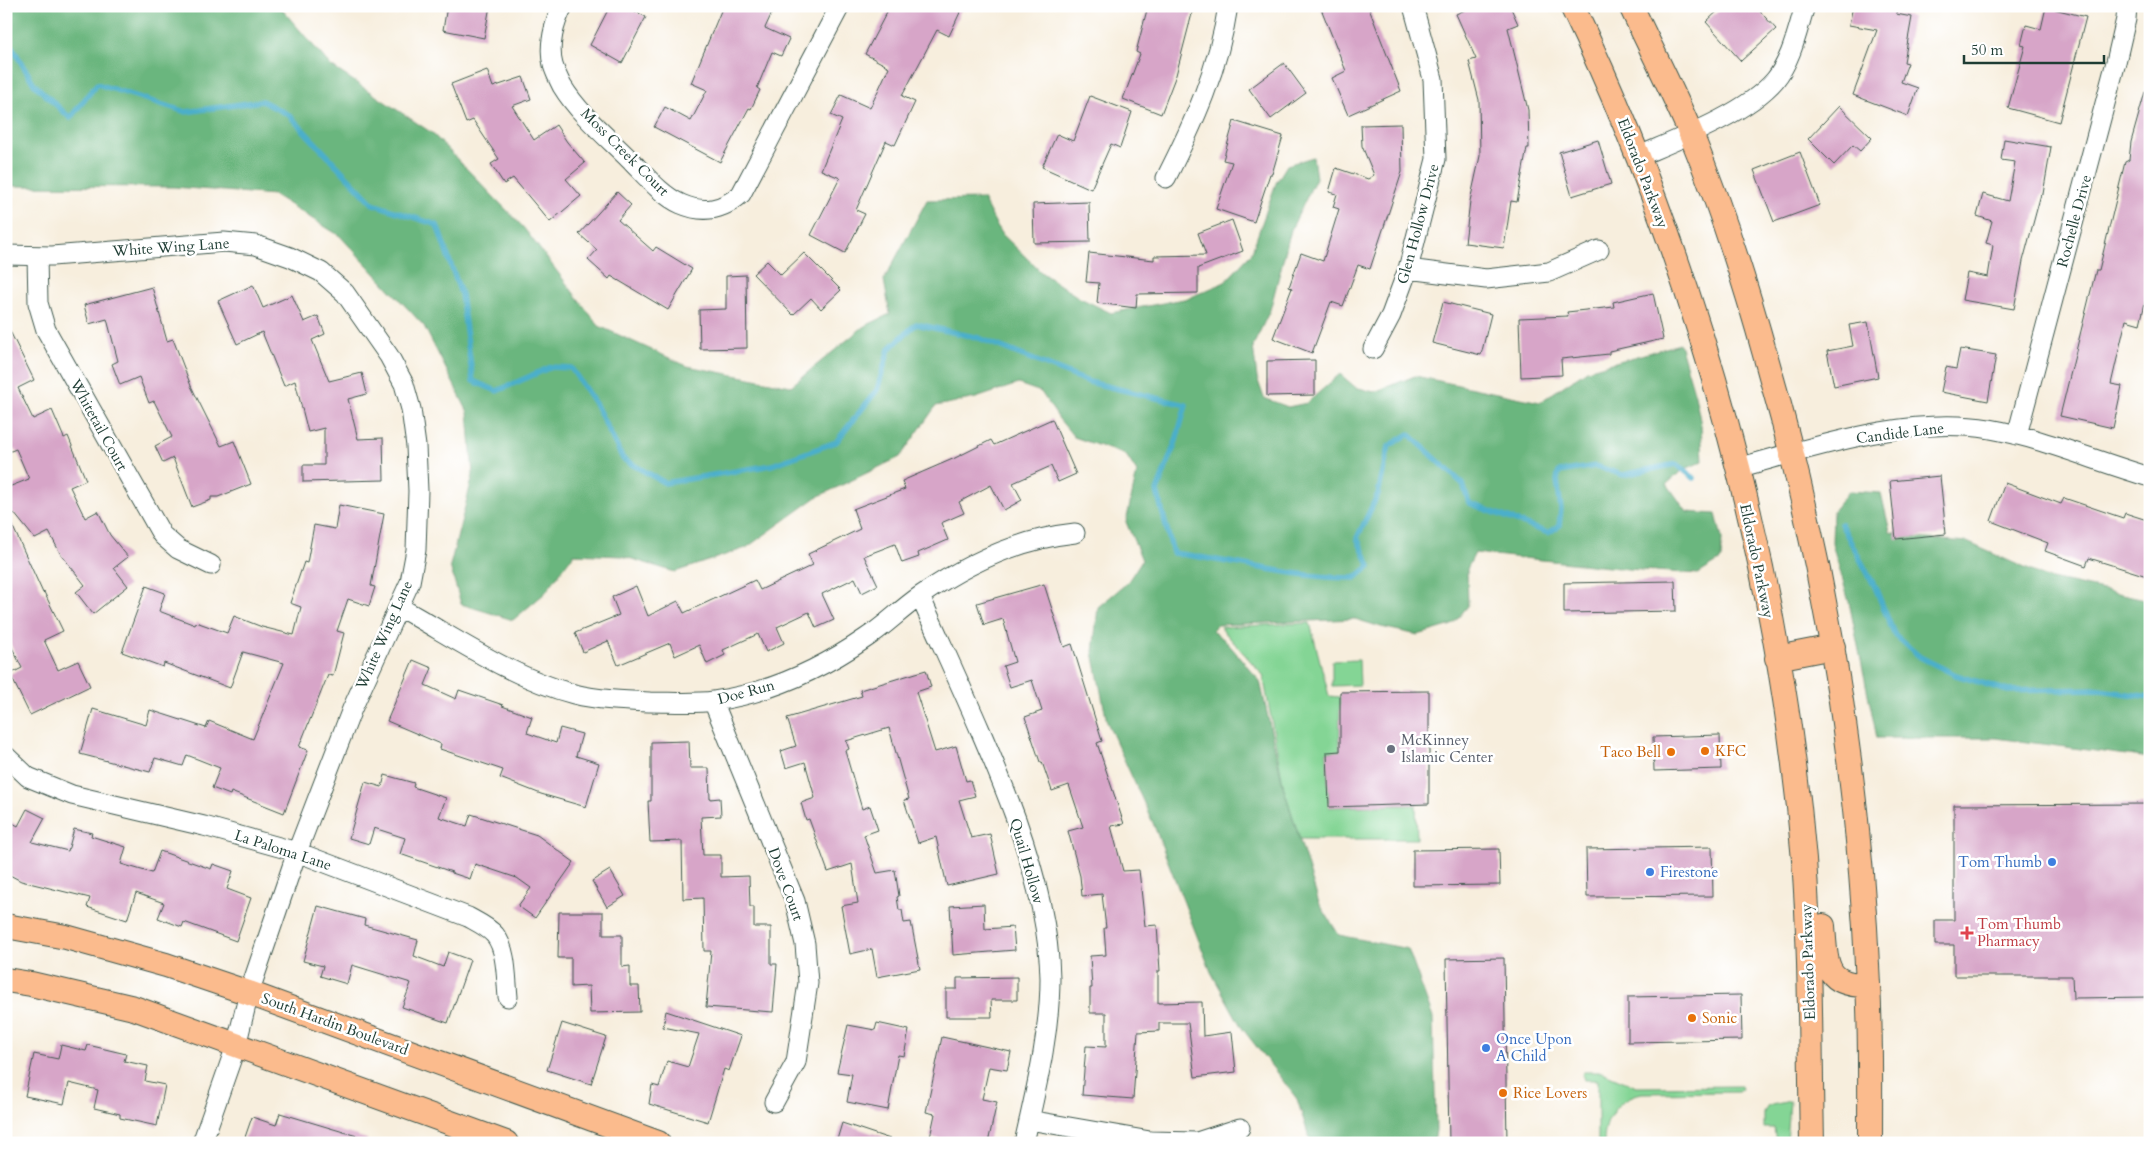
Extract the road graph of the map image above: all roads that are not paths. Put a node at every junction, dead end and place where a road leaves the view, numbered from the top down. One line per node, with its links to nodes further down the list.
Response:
1 (563, 6): 2 (street, Moss Creek Court)
2 (840, 6)
3 (1228, 6): 11 (street)
4 (1413, 6): 15 (street, Glen Hollow Drive)
5 (1572, 6): 10 (main road, Eldorado Parkway)
6 (1632, 6): 9 (main road)
7 (1805, 6): 9 (street)
8 (2127, 6): 17 (street, Rochelle Drive)
9 (1691, 134): 10 (street); 18 (main road)
10 (1639, 156): 19 (main road, Eldorado Parkway)
11 (1166, 178)
12 (1599, 250): 15 (street)
13 (6, 255): 14 (street, White Wing Lane)
14 (37, 256): 22 (street, Whitetail Court); 24 (street, White Wing Lane)
15 (1408, 269): 16 (street, Glen Hollow Drive)
16 (1374, 349)
17 (2017, 435): 18 (street, Candide Lane); 20 (street, Candide Lane)
18 (1793, 453): 19 (street, Candide Lane); 25 (main road)
19 (1737, 468): 26 (main road, Eldorado Parkway)
20 (2150, 477)
21 (1076, 533): 23 (street, Doe Run)
22 (211, 565)
23 (920, 596): 27 (street, Doe Run); 38 (street, Quail Hollow)
24 (399, 607): 27 (street, Doe Run); 29 (street, White Wing Lane)
25 (1833, 647): 26 (main road); 33 (main road)
26 (1777, 658): 30 (main road, Eldorado Parkway)
27 (713, 701): 37 (street, Dove Court)
28 (7, 757): 29 (street, La Paloma Lane)
29 (297, 852): 34 (street, White Wing Lane); 35 (street, La Paloma Lane)
30 (1803, 858): 33 (main road); 44 (main road, Eldorado Parkway)
31 (6, 926): 34 (main road, South Hardin Boulevard)
32 (6, 980): 36 (main road)
33 (1868, 985): 45 (main road)
34 (249, 993): 36 (street, White Wing Lane); 42 (main road, South Hardin Boulevard)
35 (508, 997)
36 (236, 1046): 40 (street, White Wing Lane); 41 (main road)
37 (774, 1102)
38 (1029, 1120): 39 (street); 43 (street, Quail Hollow)
39 (1240, 1128)
40 (202, 1143)
41 (506, 1143)
42 (658, 1143)
43 (1024, 1143)
44 (1812, 1143)
45 (1870, 1143)

